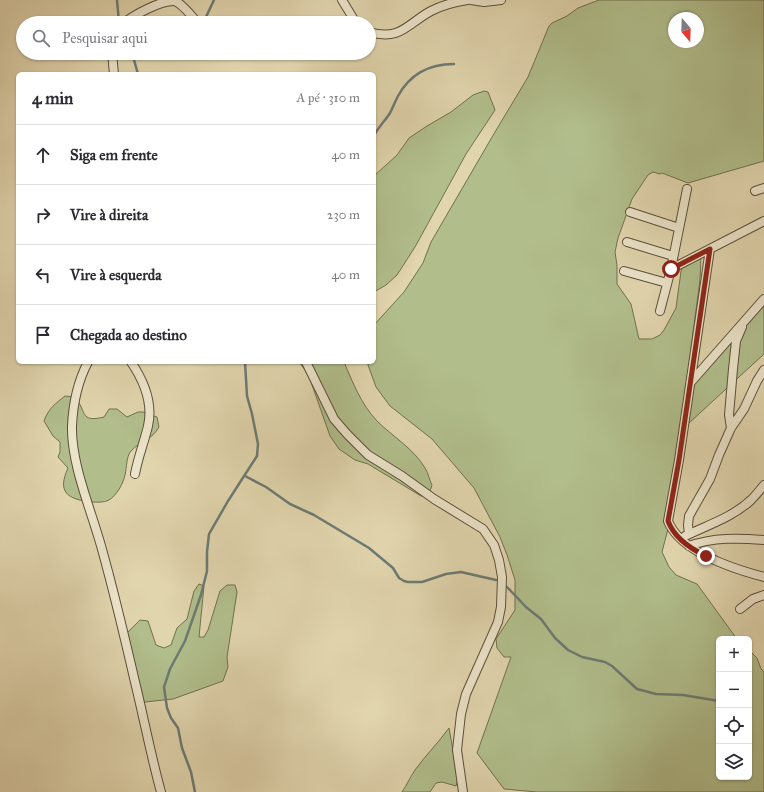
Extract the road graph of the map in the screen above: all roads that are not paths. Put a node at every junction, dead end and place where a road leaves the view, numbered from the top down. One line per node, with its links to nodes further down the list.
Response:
1 (342, 0): 8 (street)
2 (467, 0): 9 (street)
3 (471, 0): 4 (street)
4 (501, 0)
5 (176, 1): 6 (street); 7 (street)
6 (135, 16)
7 (191, 16)
8 (352, 16)
9 (376, 33)
10 (113, 60): 11 (street)
11 (114, 72)
12 (764, 188): 14 (street)
13 (687, 189): 17 (street)
14 (755, 191)
15 (630, 212): 17 (street)
16 (764, 221): 19 (street)
17 (679, 228): 20 (street)
18 (627, 242): 20 (street)
19 (710, 249): 21 (street); 31 (street)
20 (673, 256): 21 (street)
21 (671, 269): 23 (street)
22 (624, 271): 23 (street)
23 (667, 283): 25 (street)
24 (764, 299): 26 (street)
25 (660, 310)
26 (744, 321): 31 (street); 32 (street)
27 (87, 364): 42 (street)
28 (132, 364): 33 (street)
29 (307, 364): 43 (street)
30 (764, 370): 32 (street)
31 (691, 382): 36 (street)
32 (732, 428): 35 (street)
33 (135, 474)
34 (764, 485): 35 (street)
35 (689, 534): 36 (street)
36 (681, 539): 38 (street)
37 (764, 540): 38 (street)
38 (689, 546): 39 (street)
39 (764, 577)
40 (764, 595): 41 (street)
41 (740, 609)
42 (161, 792)
43 (463, 792)

